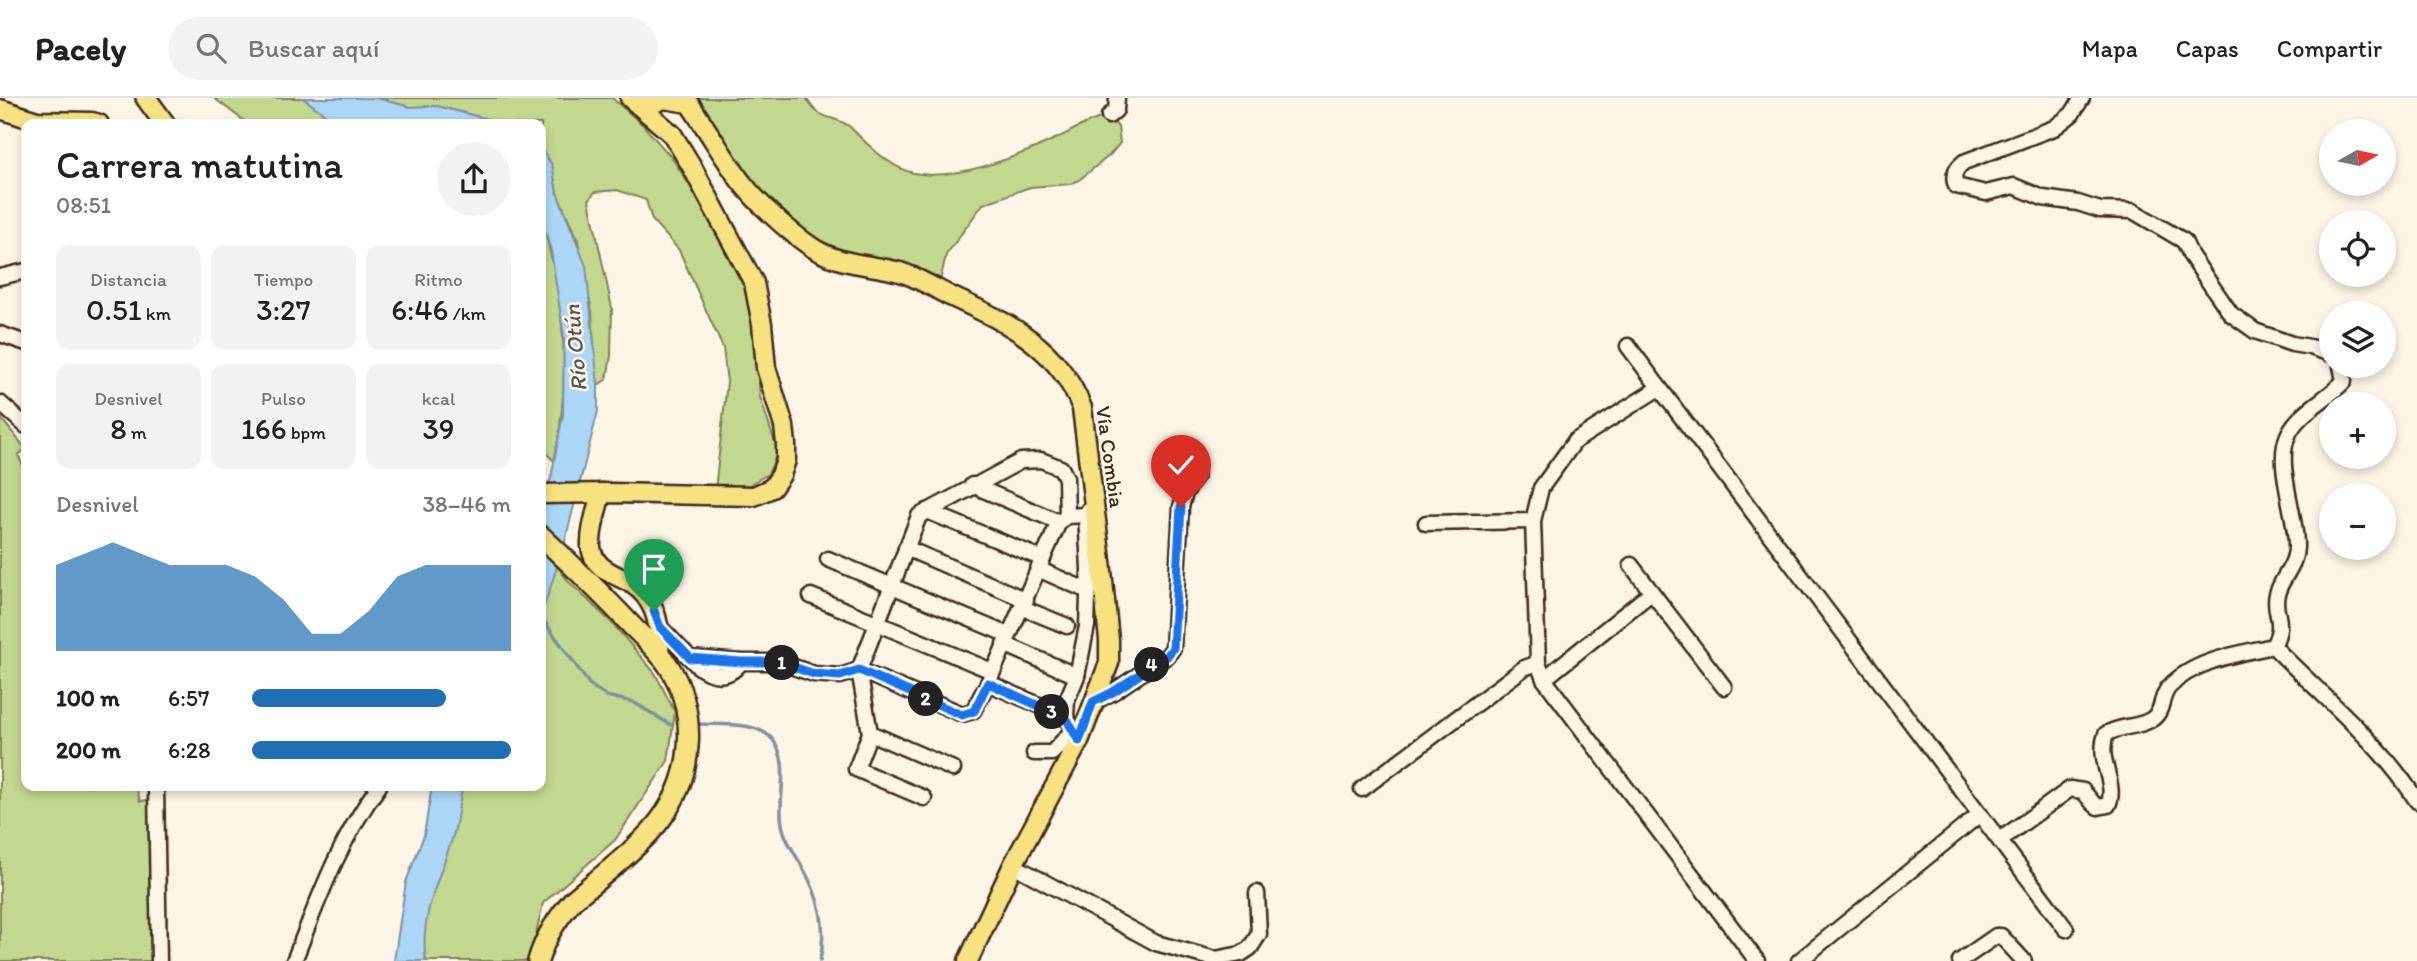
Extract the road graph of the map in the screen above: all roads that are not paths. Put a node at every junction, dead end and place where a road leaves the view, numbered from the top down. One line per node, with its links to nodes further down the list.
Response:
1 (146, 98): 8 (highway)
2 (1117, 98): 6 (street)
3 (2082, 98): 14 (street)
4 (636, 102): 21 (main road); 23 (main road, Vía Combia)
5 (0, 109): 7 (main road)
6 (1109, 116)
7 (28, 119)
8 (161, 119)
9 (21, 272): 10 (street)
10 (0, 277)
11 (0, 334): 12 (street)
12 (21, 341)
13 (1628, 346): 16 (street)
14 (2319, 350)
15 (2343, 378): 42 (street)
16 (1659, 388): 26 (street); 60 (street)
17 (0, 402): 18 (street)
18 (21, 421)
19 (1196, 476): 50 (street)
20 (972, 485): 24 (street); 25 (street); 25 (street)
21 (601, 493): 22 (main road); 40 (main road)
22 (546, 494)
23 (1090, 508): 25 (street); 34 (street); 50 (main road, Vía Combia)
24 (927, 511): 29 (street); 31 (street)
25 (1063, 519): 31 (street)
26 (1532, 521): 27 (street); 44 (street)
27 (1426, 523)
28 (546, 541): 43 (highway)
29 (906, 548): 33 (street); 37 (street)
30 (828, 559): 33 (street)
31 (1041, 564): 34 (street); 37 (street)
32 (1632, 565): 35 (street)
33 (892, 586): 38 (street); 41 (street)
34 (1088, 591): 46 (street)
35 (1651, 593): 48 (street); 49 (street)
36 (811, 596): 38 (street)
37 (1025, 604): 39 (street); 41 (street)
38 (877, 624): 45 (street); 47 (street)
39 (1067, 626)
40 (660, 627): 43 (main road); 45 (street)
41 (1006, 640): 46 (street); 47 (street)
42 (2273, 646): 59 (street); 61 (street)
43 (659, 654): 67 (highway)
44 (1538, 663): 48 (street); 55 (street)
45 (859, 670): 47 (street); 52 (street)
46 (1077, 676): 51 (street)
47 (990, 677): 51 (street)
48 (1544, 679): 69 (street)
49 (1724, 687)
50 (1093, 702): 51 (main road, Vía Combia)
51 (1073, 730): 53 (street); 62 (main road, Vía Combia)
52 (870, 733): 54 (street); 58 (street)
53 (1034, 753)
54 (953, 769)
55 (1362, 789)
56 (156, 791): 65 (street)
57 (376, 791): 66 (street)
58 (924, 798)
59 (2417, 801)
60 (1980, 814): 61 (street); 70 (street)
61 (2000, 840): 64 (street)
62 (1013, 865): 63 (street); 68 (main road, Vía Combia)
63 (1257, 893)
64 (2066, 929)
65 (159, 961)
66 (294, 961)
67 (538, 961)
68 (968, 961)
69 (1757, 961)
70 (1799, 961)
71 (1959, 961): 72 (street)
72 (2024, 961)

